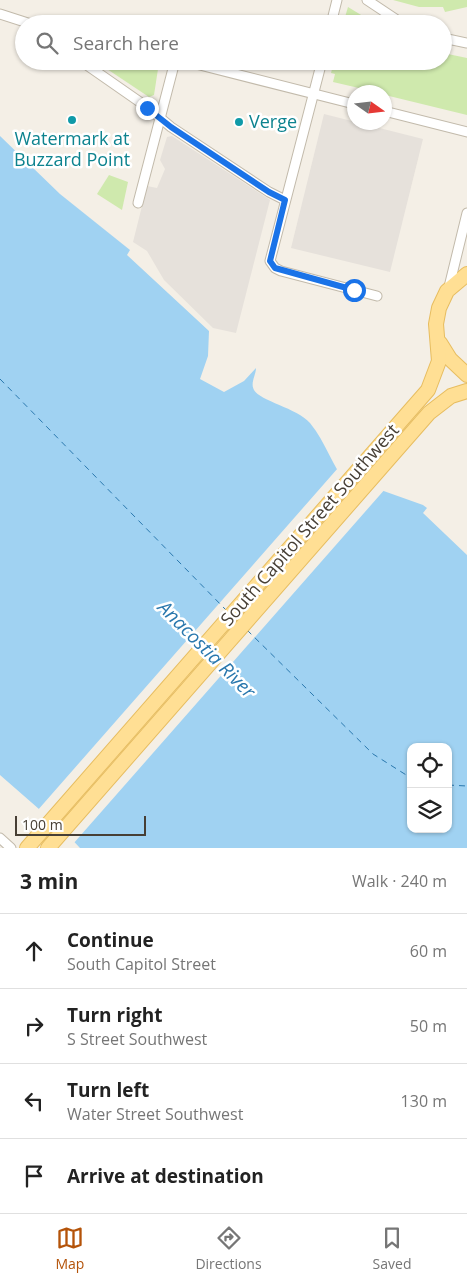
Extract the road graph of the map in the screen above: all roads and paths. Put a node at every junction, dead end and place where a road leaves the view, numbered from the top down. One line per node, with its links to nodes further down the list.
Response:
1 (337, 0): 4 (street)
2 (367, 0): 5 (street)
3 (0, 14): 6 (street)
4 (333, 15)
5 (390, 15)
6 (15, 19)
7 (452, 40): 8 (street)
8 (467, 43)
9 (93, 70): 16 (street)
10 (173, 70): 16 (street)
11 (220, 70): 13 (street)
12 (319, 70): 13 (street)
13 (313, 93): 14 (street); 18 (street)
14 (347, 102)
15 (392, 113): 17 (street)
16 (160, 119): 18 (street); 19 (street)
17 (467, 132)
18 (285, 200): 23 (street)
19 (138, 203)
20 (467, 213): 22 (street)
21 (467, 274): 22 (main road, South Capitol Street Southwest)
22 (448, 291): 24 (main road, South Capitol Street Southwest)
23 (377, 296)
24 (438, 340): 25 (main road); 29 (main road, South Capitol Street Southwest)
25 (466, 367)
26 (467, 391): 30 (main road)
27 (0, 838): 28 (street)
28 (11, 848)
29 (27, 848)
30 (48, 848)

